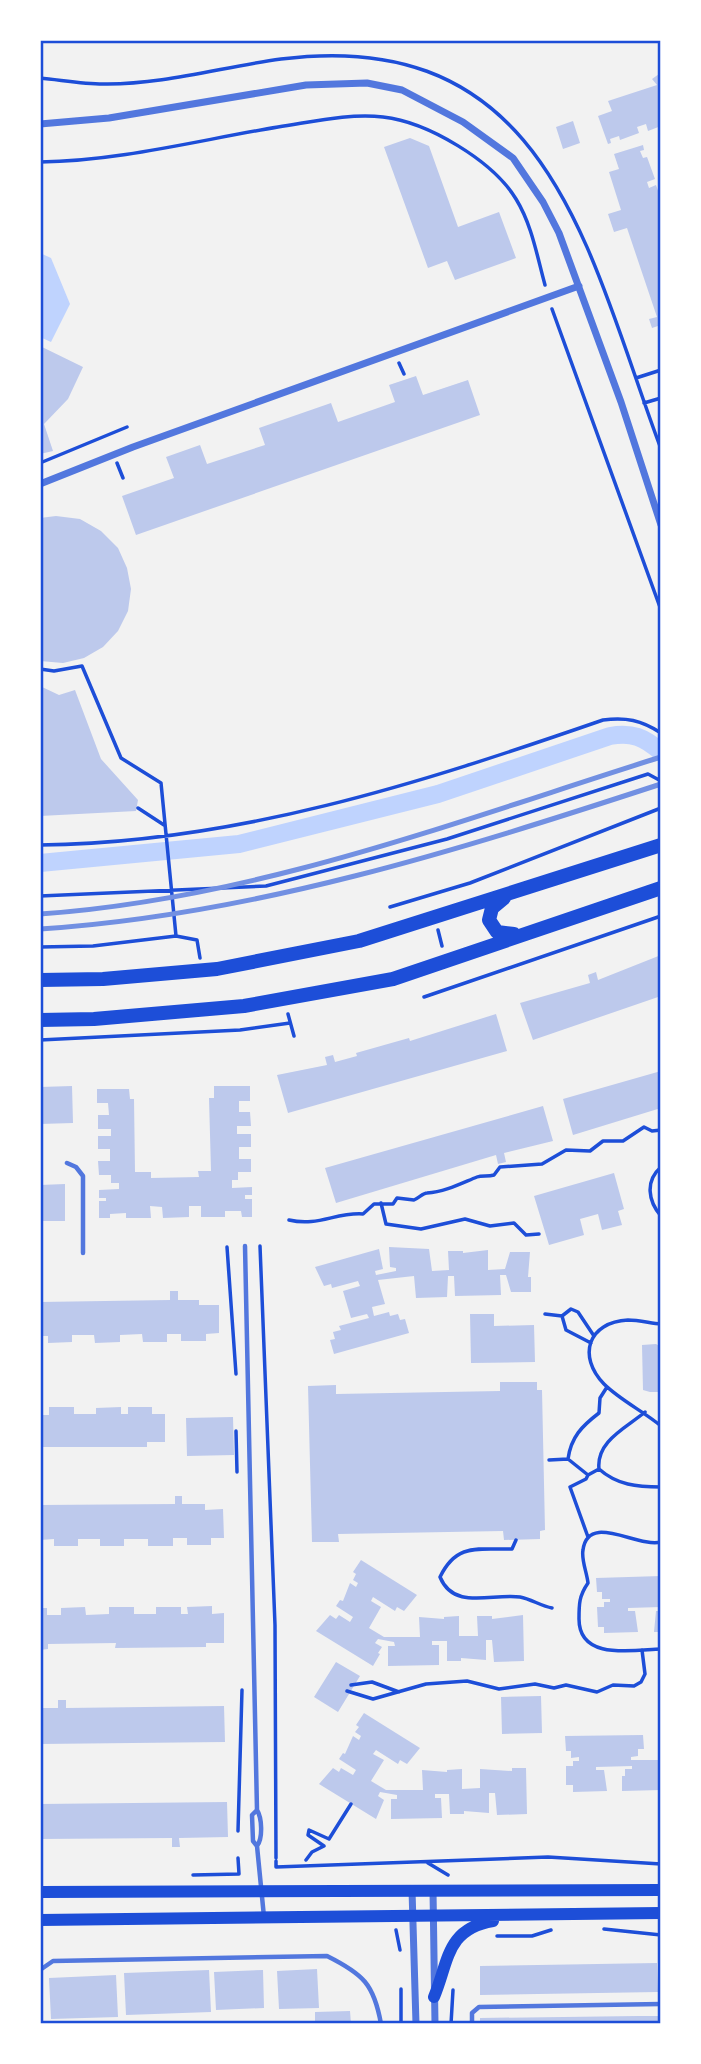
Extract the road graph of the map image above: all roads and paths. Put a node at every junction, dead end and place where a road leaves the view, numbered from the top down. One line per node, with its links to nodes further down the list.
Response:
1 (40, 78): 9 (path)
2 (40, 124): 4 (street)
3 (40, 162): 5 (path)
4 (579, 286): 5 (street); 16 (street)
5 (547, 296): 15 (street); 17 (path)
6 (397, 357): 8 (path)
7 (661, 370): 9 (path)
8 (404, 374)
9 (636, 378): 11 (path)
10 (661, 398): 11 (path)
11 (644, 403): 13 (path)
12 (127, 427): 14 (path)
13 (661, 449)
14 (40, 463)
15 (40, 484)
16 (661, 525)
17 (661, 610)
18 (40, 669): 23 (path)
19 (661, 733): 24 (path)
20 (661, 781): 28 (path)
21 (138, 808): 23 (path)
22 (661, 808): 31 (path)
23 (164, 825): 24 (path)
24 (166, 838): 25 (path); 28 (path)
25 (40, 845)
26 (661, 845): 29 (main road)
27 (661, 888): 34 (main road)
28 (172, 892): 30 (path); 35 (path)
29 (510, 893): 34 (main road); 39 (main road)
30 (40, 897)
31 (390, 907)
32 (661, 916): 40 (path)
33 (435, 922): 38 (path)
34 (523, 934): 41 (main road)
35 (176, 936): 36 (path); 37 (path)
36 (197, 940)
37 (40, 947)
38 (446, 957)
39 (40, 981)
40 (424, 998)
41 (284, 999): 42 (main road); 43 (path)
42 (40, 1020)
43 (290, 1023): 44 (path); 45 (path)
44 (294, 1035)
45 (40, 1040)
46 (661, 1130): 49 (path)
47 (67, 1163): 56 (lane)
48 (661, 1167): 50 (path)
49 (382, 1203): 51 (path); 52 (path)
50 (661, 1216)
51 (289, 1220)
52 (539, 1234)
53 (245, 1246): 99 (lane)
54 (260, 1246): 90 (path)
55 (227, 1247): 62 (path)
56 (83, 1252)
57 (545, 1314): 58 (path)
58 (562, 1316): 60 (path); 61 (path)
59 (661, 1324): 60 (path)
60 (594, 1336): 61 (path)
61 (590, 1343): 63 (path)
62 (236, 1380)
63 (607, 1387): 64 (path); 67 (path)
64 (645, 1412): 66 (path); 69 (path)
65 (236, 1418): 71 (path)
66 (661, 1426)
67 (568, 1459): 68 (path); 70 (path)
68 (549, 1460)
69 (599, 1469): 70 (path); 72 (path)
70 (588, 1475): 73 (path)
71 (238, 1482)
72 (661, 1487)
73 (588, 1536): 75 (path); 78 (path)
74 (516, 1540): 76 (path)
75 (661, 1542)
76 (552, 1608)
77 (661, 1649): 78 (path)
78 (642, 1650): 82 (path)
79 (242, 1681): 84 (path)
80 (351, 1685): 82 (path)
81 (347, 1691): 82 (path)
82 (400, 1693)
83 (351, 1804): 85 (path)
84 (238, 1831)
85 (329, 1839): 86 (path); 86 (path)
86 (324, 1846): 88 (path)
87 (238, 1858): 92 (path)
88 (306, 1860)
89 (428, 1863): 90 (path); 91 (path); 94 (path)
90 (405, 1864): 93 (path)
91 (661, 1864)
92 (239, 1874)
93 (400, 1875)
94 (450, 1875)
95 (412, 1890): 96 (main road); 99 (main road); 102 (street)
96 (433, 1890): 97 (main road); 103 (street)
97 (661, 1890)
98 (40, 1892): 99 (main road)
99 (263, 1892): 104 (lane)
100 (661, 1913): 101 (main road)
101 (501, 1915): 103 (main road); 114 (main road)
102 (413, 1916): 103 (main road); 104 (main road); 118 (street)
103 (433, 1916): 114 (street)
104 (265, 1918): 105 (main road)
105 (40, 1920)
106 (395, 1926): 111 (path)
107 (562, 1927): 110 (path)
108 (598, 1928): 109 (path)
109 (661, 1935)
110 (492, 1936)
111 (401, 1956)
112 (40, 1970): 116 (lane)
113 (401, 1983): 117 (path)
114 (434, 1997): 119 (street)
115 (661, 2004): 120 (lane)
116 (381, 2024)
117 (401, 2024)
118 (416, 2024)
119 (435, 2024)
120 (472, 2024)

